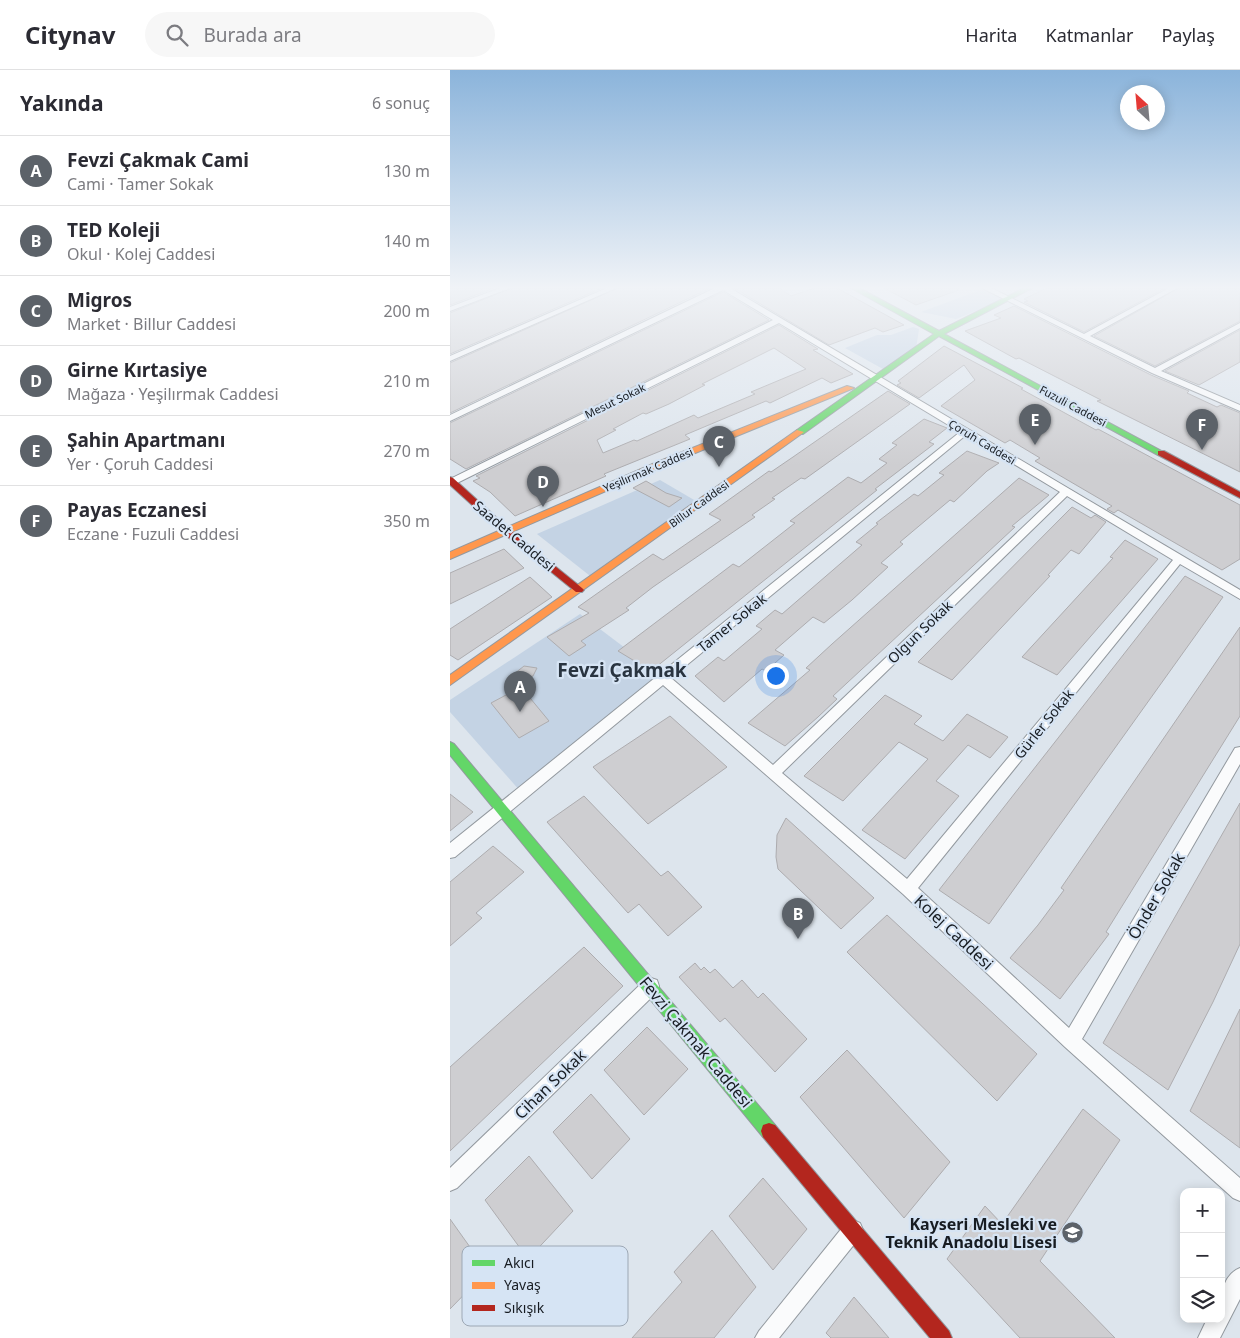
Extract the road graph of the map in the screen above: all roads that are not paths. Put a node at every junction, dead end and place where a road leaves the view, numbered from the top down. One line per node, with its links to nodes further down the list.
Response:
1 (477, 347): 10 (street)
2 (598, 347): 14 (street)
3 (724, 347): 16 (street, Mesut Sokak)
4 (824, 347): 12 (street, Çoruh Caddesi)
5 (920, 347): 12 (street, Billur Caddesi)
6 (969, 347): 19 (street, Fuzuli Caddesi)
7 (970, 347): 17 (street, Fuzuli Caddesi)
8 (1107, 347): 11 (street)
9 (1199, 347): 11 (street)
10 (450, 359)
11 (1155, 371): 13 (street)
12 (876, 378): 15 (street, Çoruh Caddesi); 20 (street, Yeşilırmak Caddesi); 23 (street, Billur Caddesi)
13 (1240, 408)
14 (450, 418)
15 (966, 432): 18 (street, Çoruh Caddesi); 25 (street, Tamer Sokak)
16 (451, 481): 20 (street, Saadet Caddesi)
17 (1240, 486)
18 (1066, 492): 22 (street, Çoruh Caddesi); 29 (street, Olgun Sokak)
19 (1240, 495)
20 (506, 531): 21 (street, Yeşilırmak Caddesi); 23 (street, Saadet Caddesi)
21 (450, 556)
22 (1179, 559): 24 (street, Çoruh Caddesi); 32 (street, Gürler Sokak)
23 (579, 590): 26 (street, Billur Caddesi)
24 (1240, 595)
25 (664, 680): 29 (street, Kolej Caddesi); 30 (street, Tamer Sokak)
26 (450, 681)
27 (450, 746): 30 (street, Fevzi Çakmak Caddesi)
28 (1240, 752): 34 (street, Önder Sokak)
29 (773, 772): 32 (street, Kolej Caddesi)
30 (503, 808): 31 (street, Tamer Sokak); 33 (street, Fevzi Çakmak Caddesi)
31 (450, 852)
32 (908, 889): 34 (street, Kolej Caddesi)
33 (650, 986): 35 (street, Cihan Sokak); 37 (street, Fevzi Çakmak Caddesi)
34 (1071, 1041): 36 (street, Kolej Caddesi)
35 (450, 1180)
36 (1240, 1191)
37 (852, 1230): 41 (street); 42 (street, Fevzi Çakmak Caddesi)
38 (1240, 1278): 39 (street)
39 (1225, 1306)
40 (1216, 1323): 43 (street)
41 (766, 1338)
42 (942, 1338)
43 (1209, 1338)

